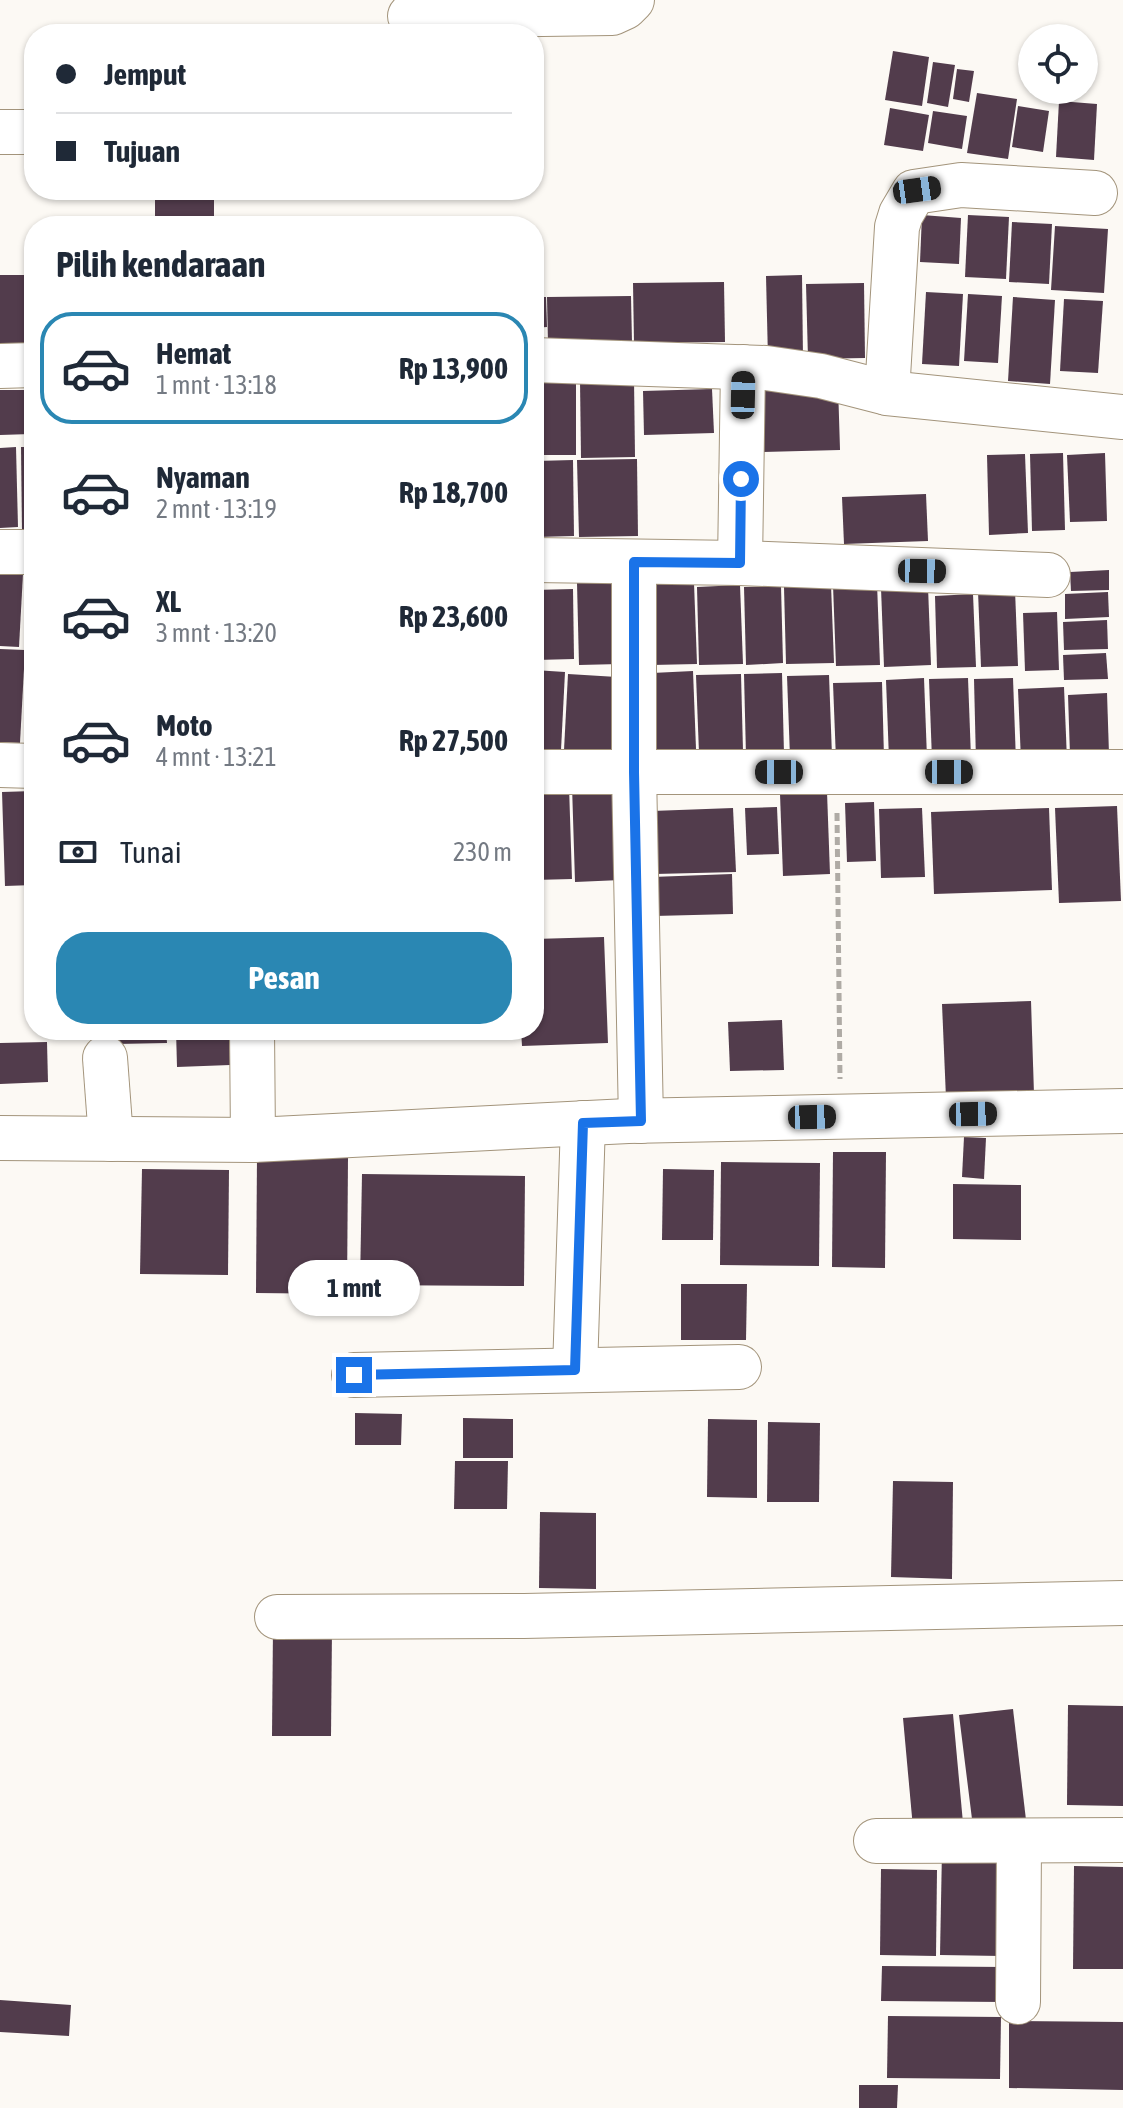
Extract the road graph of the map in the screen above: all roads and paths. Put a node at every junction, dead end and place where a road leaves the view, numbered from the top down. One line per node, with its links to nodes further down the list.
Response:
1 (632, 0): 2 (street)
2 (410, 16)
3 (0, 132): 4 (street)
4 (24, 132)
5 (1095, 193): 10 (street)
6 (544, 360): 9 (street)
7 (24, 365): 8 (street)
8 (0, 366)
9 (743, 367): 10 (street); 16 (street)
10 (887, 393): 11 (street)
11 (1123, 417)
12 (0, 552): 13 (street)
13 (24, 552)
14 (544, 560): 15 (street)
15 (634, 562): 16 (street); 21 (street)
16 (740, 563): 17 (street)
17 (1048, 575)
18 (0, 765): 19 (street)
19 (24, 766)
20 (544, 772): 21 (street)
21 (634, 772): 22 (street); 28 (street)
22 (836, 772): 23 (street); 27 (path)
23 (1123, 772)
24 (252, 1040): 32 (street)
25 (105, 1058): 31 (street)
26 (1123, 1111): 27 (street)
27 (841, 1117): 28 (street)
28 (641, 1121): 29 (street)
29 (583, 1123): 32 (street); 34 (street)
30 (0, 1138): 31 (street)
31 (111, 1139): 32 (street)
32 (253, 1140)
33 (739, 1367): 34 (street)
34 (575, 1370): 35 (street)
35 (354, 1375)
36 (1123, 1603): 37 (street)
37 (277, 1617)
38 (1123, 1840): 40 (street)
39 (876, 1841): 40 (street)
40 (1019, 1841): 41 (street)
41 (1018, 2002)

